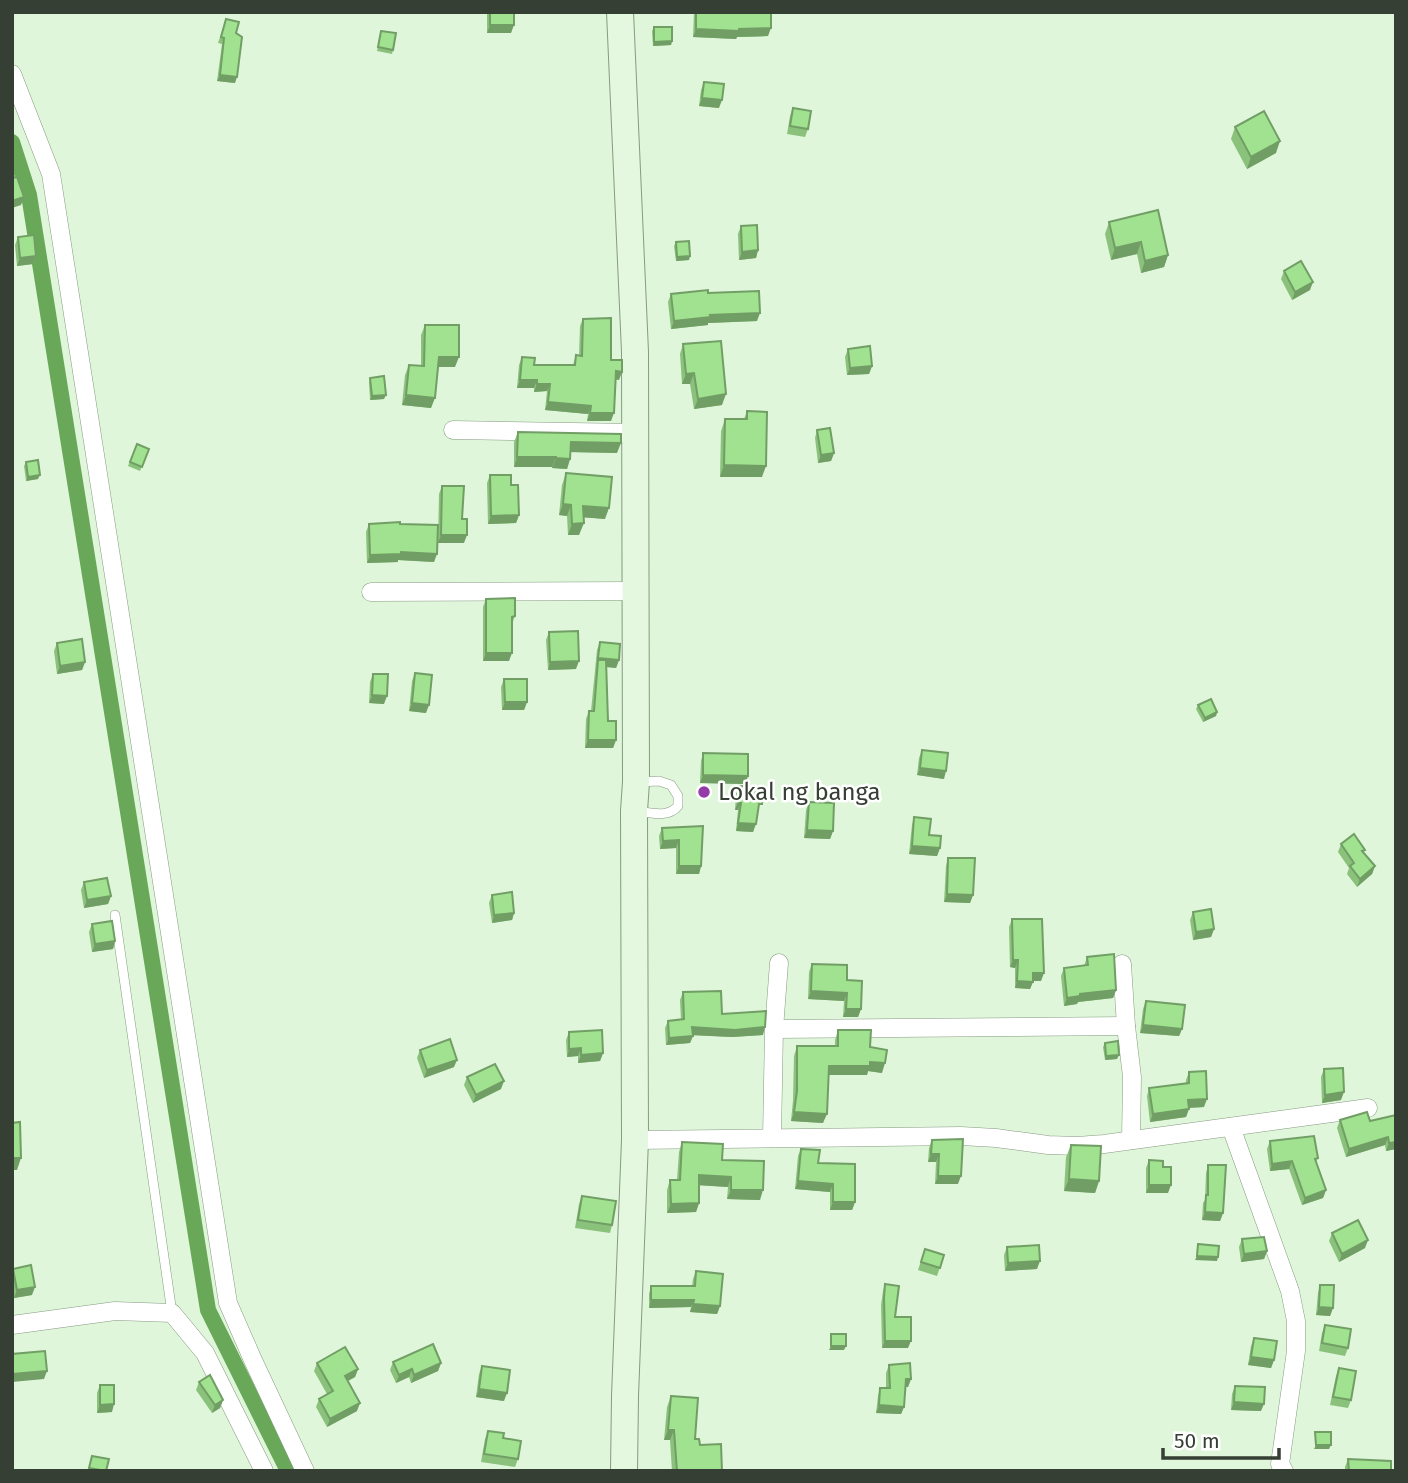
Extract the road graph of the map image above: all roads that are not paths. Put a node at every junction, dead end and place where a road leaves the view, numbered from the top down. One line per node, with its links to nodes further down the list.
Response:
1 (620, 12): 4 (main road)
2 (12, 74): 22 (street)
3 (453, 430): 4 (street)
4 (636, 433): 5 (main road)
5 (635, 591): 6 (street); 7 (main road)
6 (371, 592)
7 (636, 782): 8 (main road); 8 (lane)
8 (634, 811): 17 (main road)
9 (115, 915): 19 (lane)
10 (779, 963): 13 (street)
11 (1122, 964): 12 (street)
12 (1126, 1026): 13 (street); 18 (street)
13 (774, 1029): 16 (street)
14 (1368, 1108): 15 (street)
15 (1231, 1126): 18 (street); 24 (street)
16 (772, 1138): 17 (street); 18 (street)
17 (635, 1140): 23 (main road)
18 (1131, 1140)
19 (172, 1312): 20 (street); 21 (street)
20 (12, 1325)
21 (264, 1471)
22 (305, 1471)
23 (624, 1471)
24 (1284, 1471)

